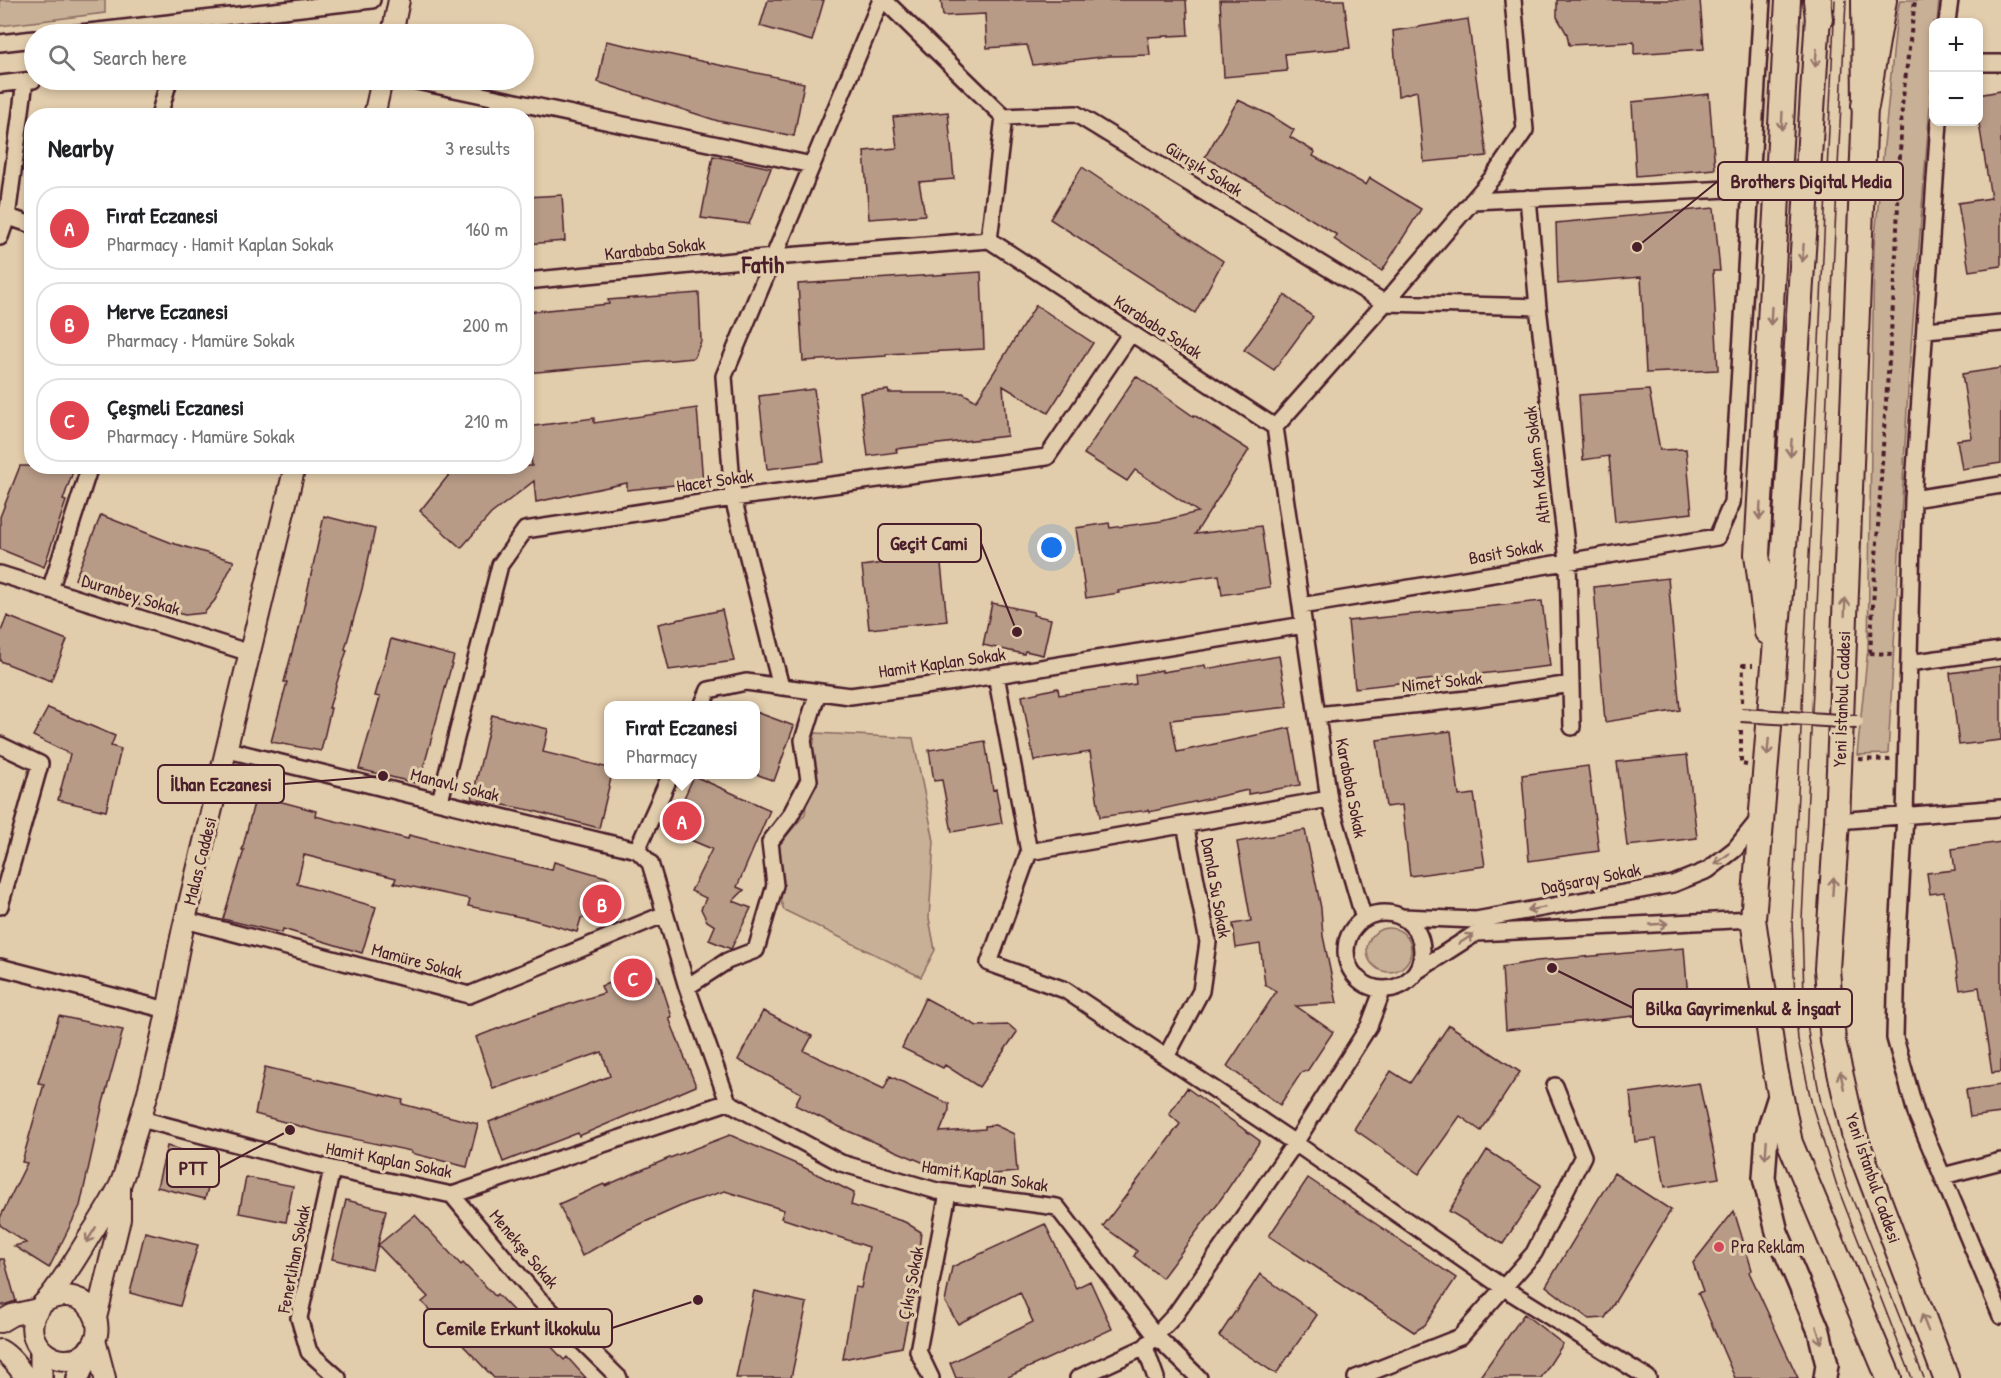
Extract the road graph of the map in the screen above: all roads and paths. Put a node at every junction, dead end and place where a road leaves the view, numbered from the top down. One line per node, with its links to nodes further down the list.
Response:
1 (372, 0): 13 (street)
2 (399, 0): 14 (street)
3 (882, 0): 30 (street); 32 (street)
4 (1513, 0): 35 (street)
5 (1762, 0): 33 (street)
6 (1788, 0): 64 (main road, one-way to 64)
7 (1864, 0): 25 (main road, Yeni İstanbul Caddesi)
8 (1883, 0): 25 (highway)
9 (1915, 0): 61 (path)
10 (1950, 0): 12 (street)
11 (1818, 6): 64 (main road, one-way to 64)
12 (1948, 18)
13 (160, 24)
14 (394, 24)
15 (24, 40): 16 (street)
16 (0, 43)
17 (1983, 63): 18 (street)
18 (2001, 63)
19 (24, 81): 20 (street)
20 (0, 84)
21 (28, 90): 26 (street)
22 (166, 90): 27 (street)
23 (380, 90): 28 (street)
24 (459, 90): 32 (street)
25 (1865, 106): 83 (main road, Yeni İstanbul Caddesi, one-way to 25)
26 (24, 108)
27 (161, 108)
28 (376, 108)
29 (24, 110): 36 (street)
30 (1004, 117): 39 (street); 42 (street, Gürışık Sokak)
31 (1940, 126): 45 (street)
32 (812, 165): 40 (street)
33 (1751, 188): 34 (street); 53 (street, Basit Sokak)
34 (1528, 198): 35 (street); 43 (street, Altın Kalem Sokak)
35 (1472, 201): 42 (street)
36 (3, 215): 37 (street); 38 (street)
37 (24, 222)
38 (0, 237)
39 (989, 240): 40 (street, Karababa Sokak); 46 (street, Karababa Sokak)
40 (774, 257): 41 (street, Karababa Sokak); 51 (street)
41 (534, 279)
42 (1385, 303): 43 (street, Gürışık Sokak); 47 (street)
43 (1538, 307): 53 (street, Altın Kalem Sokak)
44 (2001, 323): 45 (street)
45 (1926, 330): 52 (street)
46 (1131, 333): 47 (street, Karababa Sokak); 51 (street, Hacet Sokak)
47 (1275, 427): 56 (street, Karababa Sokak)
48 (87, 474): 55 (street)
49 (293, 474): 59 (street, Malas Caddesi)
50 (2001, 485): 52 (street)
51 (733, 498): 66 (street); 79 (street, Hacet Sokak)
52 (1913, 499): 62 (street)
53 (1568, 561): 56 (street, Basit Sokak); 65 (street, Altın Kalem Sokak)
54 (0, 574): 55 (street, Duranbey Sokak)
55 (50, 590): 59 (street, Duranbey Sokak)
56 (1301, 606): 57 (street, Karababa Sokak)
57 (1304, 625): 63 (street, Hamit Kaplan Sokak); 69 (street, Karababa Sokak)
58 (2001, 650): 62 (street)
59 (250, 653): 74 (street, Malas Caddesi)
60 (1861, 653): 61 (path)
61 (1870, 653): 62 (path)
62 (1909, 659): 76 (street)
63 (996, 675): 67 (street, Hamit Kaplan Sokak); 86 (street)
64 (1773, 683): 81 (main road, one-way to 81)
65 (1571, 684): 69 (street, Nimet Sokak); 72 (street, Altın Kalem Sokak)
66 (781, 687): 67 (street, Hamit Kaplan Sokak); 68 (street, Hamit Kaplan Sokak)
67 (818, 692): 95 (street)
68 (704, 701)
69 (1317, 715): 78 (street, Karababa Sokak)
70 (1741, 715): 71 (street, bridge)
71 (1857, 722)
72 (1572, 727)
73 (0, 745): 87 (street)
74 (228, 750): 79 (street, Manavlı Sokak); 92 (street, Malas Caddesi)
75 (1854, 759): 76 (path)
76 (1907, 761): 82 (street)
77 (669, 779): 85 (street)
78 (1329, 799): 84 (street); 90 (street, Karababa Sokak)
79 (440, 801): 85 (street, Manavlı Sokak)
80 (2001, 808): 82 (street)
81 (1762, 816): 89 (street, Dağsaray Sokak, one-way to 89); 91 (main road)
82 (1905, 816): 83 (street); 106 (street)
83 (1837, 821): 134 (main road, Yeni İstanbul Caddesi, one-way to 83)
84 (1185, 824): 86 (street); 98 (street, Damla Su Sokak)
85 (637, 850): 88 (street)
86 (1029, 852): 98 (street)
87 (0, 906)
88 (665, 914): 92 (street, Mamüre Sokak); 95 (street)
89 (1402, 917): 90 (street); 94 (street)
90 (1364, 918): 96 (street)
91 (1753, 919): 94 (street, one-way to 91); 100 (main road)
92 (185, 920): 97 (street, Malas Caddesi)
93 (0, 967): 97 (street)
94 (1417, 971): 96 (street)
95 (687, 987): 101 (street)
96 (1383, 989): 103 (street)
97 (167, 1010): 102 (street, Malas Caddesi)
98 (1166, 1057): 103 (street)
99 (1555, 1086): 110 (street)
100 (1780, 1093): 132 (main road, one-way to 132); 133 (main road)
101 (728, 1101): 108 (street, Hamit Kaplan Sokak); 109 (street, Hamit Kaplan Sokak)
102 (141, 1119): 105 (street, Hamit Kaplan Sokak); 107 (street, Malas Caddesi)
103 (1295, 1143): 110 (street); 115 (street)
104 (2001, 1161): 106 (street)
105 (332, 1170): 109 (street, Hamit Kaplan Sokak); 124 (street, Fenerlihan Sokak)
106 (1943, 1176): 112 (street)
107 (120, 1184): 111 (street, one-way to 111); 113 (street)
108 (948, 1192): 115 (street, Hamit Kaplan Sokak); 126 (street, Çıkış Sokak)
109 (452, 1195): 125 (street, Menekşe Sokak)
110 (1504, 1288): 130 (street); 131 (street)
111 (42, 1305): 113 (street); 114 (street); 118 (street)
112 (2001, 1316)
113 (96, 1318): 117 (street)
114 (0, 1322)
115 (1150, 1342): 127 (street); 128 (street); 129 (street)
116 (0, 1344): 118 (street)
117 (92, 1344): 118 (street); 122 (main road); 123 (street)
118 (39, 1349): 121 (main road)
119 (0, 1350): 120 (street)
120 (26, 1378)
121 (41, 1378)
122 (78, 1378)
123 (105, 1378)
124 (338, 1378)
125 (619, 1378)
126 (931, 1378)
127 (1078, 1378)
128 (1156, 1378)
129 (1199, 1378)
130 (1356, 1378)
131 (1648, 1378)
132 (1825, 1378)
133 (1889, 1378)
134 (1946, 1378)

